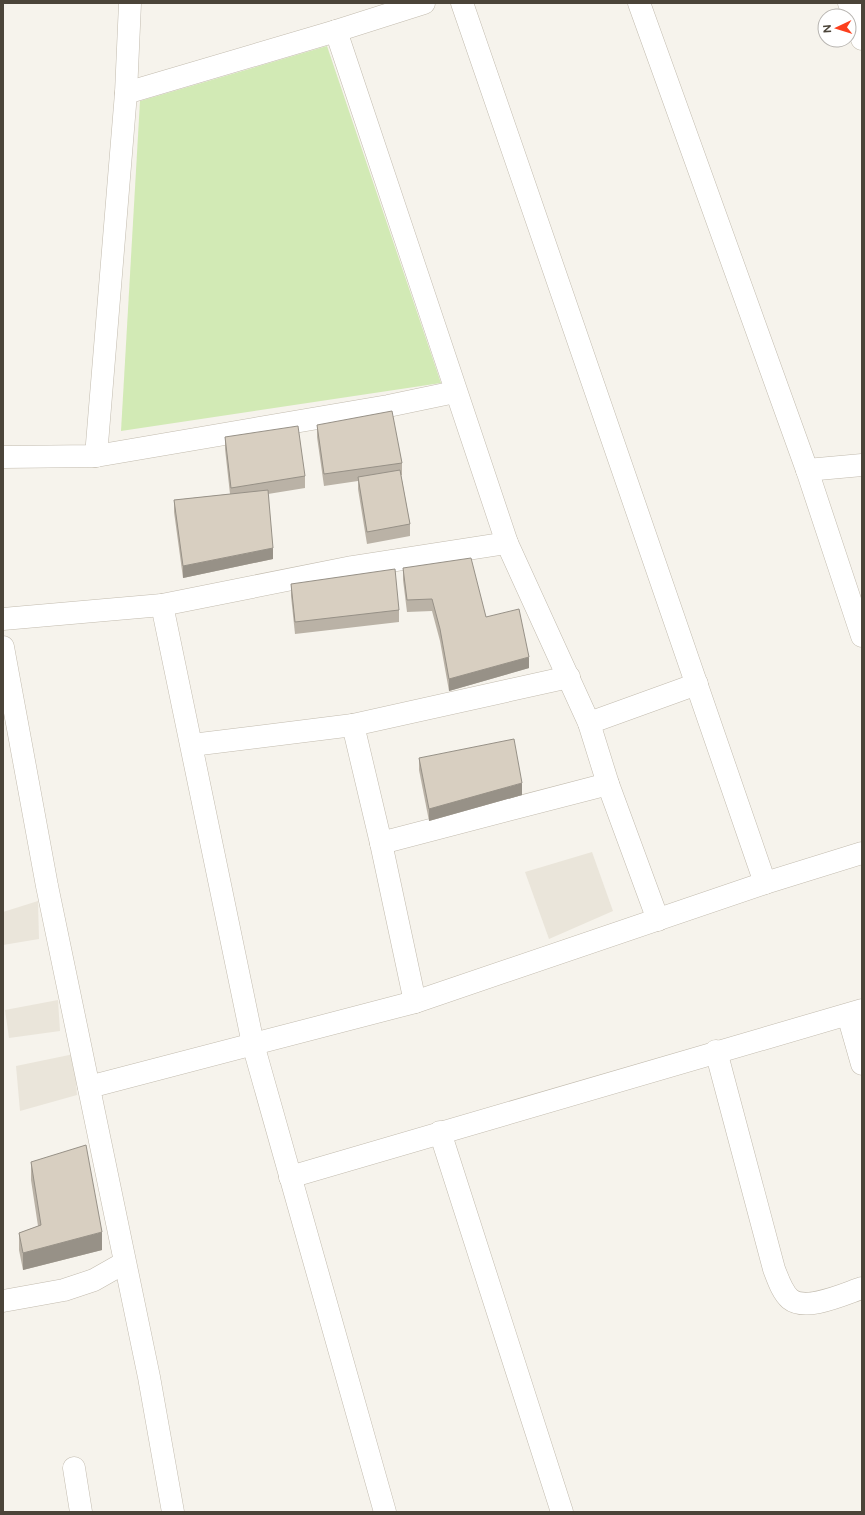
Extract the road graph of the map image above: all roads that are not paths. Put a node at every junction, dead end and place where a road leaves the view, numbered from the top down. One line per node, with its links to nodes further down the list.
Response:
1 (130, 3): 8 (street)
2 (424, 3): 6 (street)
3 (462, 3): 20 (street)
4 (639, 3): 13 (street)
5 (849, 3): 7 (street)
6 (336, 31): 8 (street); 9 (street)
7 (862, 39)
8 (126, 93): 10 (street)
9 (455, 392): 10 (street); 14 (street)
10 (96, 456): 11 (street)
11 (3, 457)
12 (862, 465): 13 (street)
13 (807, 470): 17 (street)
14 (507, 543): 15 (street); 19 (street)
15 (162, 605): 16 (street); 23 (street)
16 (3, 619)
17 (862, 636)
18 (3, 648): 34 (street)
19 (569, 677): 21 (street); 22 (street)
20 (697, 684): 21 (street); 27 (street)
21 (589, 723): 24 (street)
22 (353, 725): 23 (street); 25 (street)
23 (192, 744): 31 (street)
24 (608, 784): 25 (street); 28 (street)
25 (381, 842): 29 (street)
26 (862, 853): 27 (street)
27 (765, 883): 28 (street)
28 (658, 920): 29 (street)
29 (415, 1002): 31 (street)
30 (855, 1012): 32 (street); 33 (street)
31 (253, 1044): 34 (street); 36 (street)
32 (716, 1051): 35 (street); 38 (street)
33 (862, 1064)
34 (89, 1087): 37 (street)
35 (440, 1132): 36 (street); 44 (street)
36 (290, 1177): 43 (street)
37 (124, 1263): 39 (street); 42 (street)
38 (862, 1288)
39 (3, 1301)
40 (74, 1468): 41 (street)
41 (81, 1512)
42 (173, 1512)
43 (385, 1512)
44 (562, 1512)

